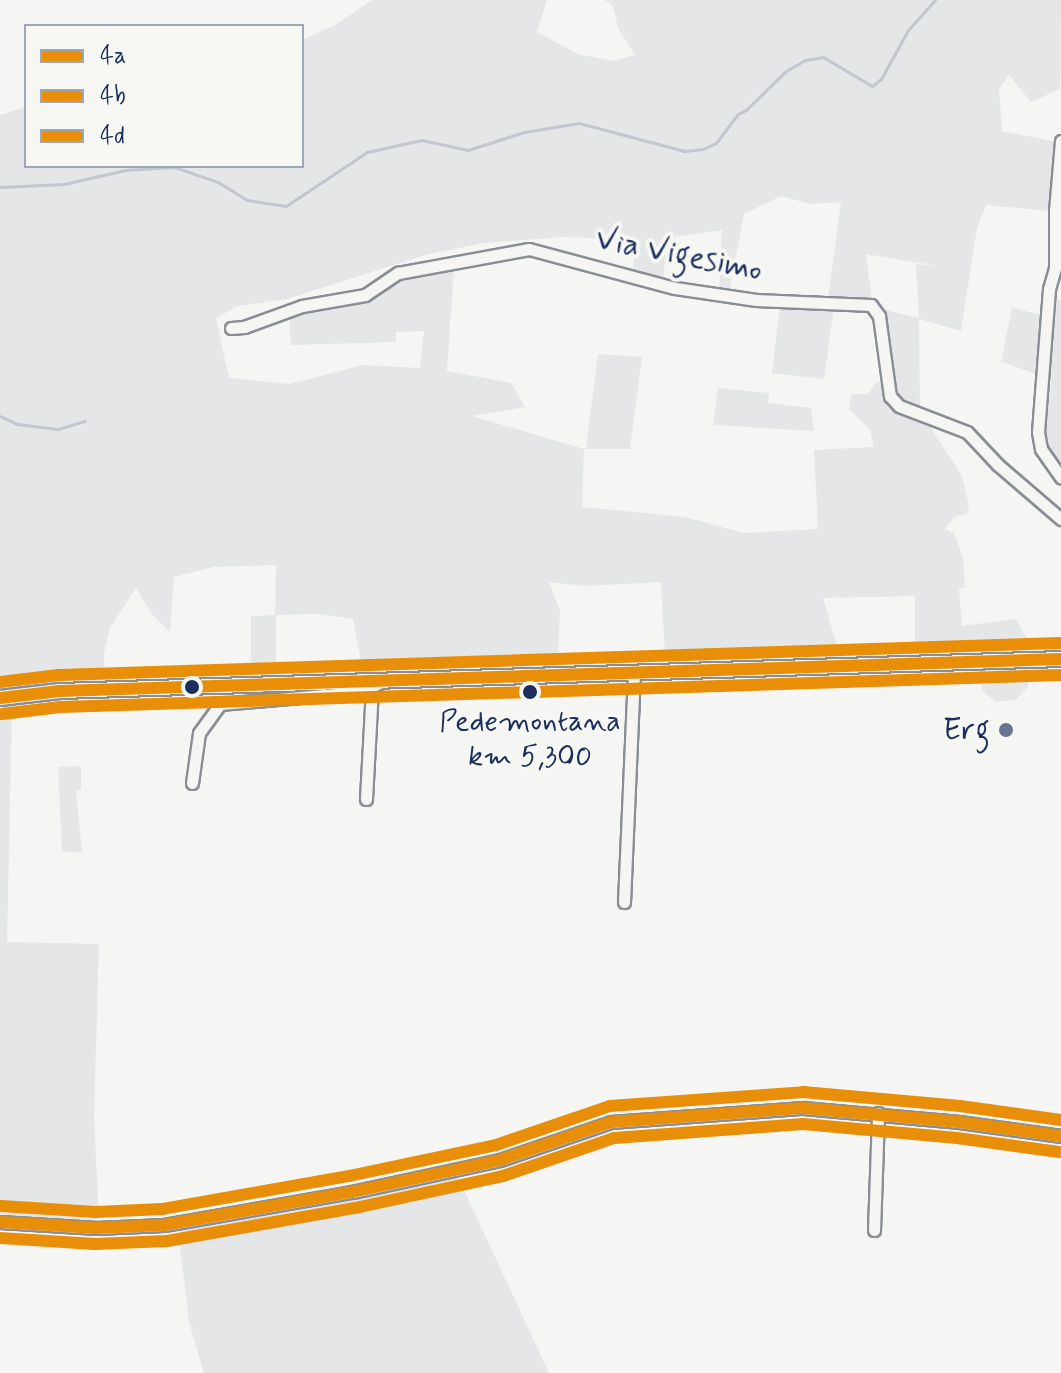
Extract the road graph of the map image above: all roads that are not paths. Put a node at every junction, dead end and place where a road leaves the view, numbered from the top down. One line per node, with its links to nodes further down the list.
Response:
1 (1061, 141): 3 (street)
2 (231, 328): 4 (street, Via Vigesimo)
3 (1061, 478)
4 (1061, 519)
5 (1061, 659): 6 (street)
6 (634, 673): 7 (street); 11 (street)
7 (378, 685): 8 (street); 9 (street); 10 (street)
8 (0, 698)
9 (192, 783)
10 (366, 799)
11 (624, 902)
12 (878, 1113): 13 (street); 14 (street); 15 (street)
13 (1061, 1136)
14 (0, 1222)
15 (874, 1230)

